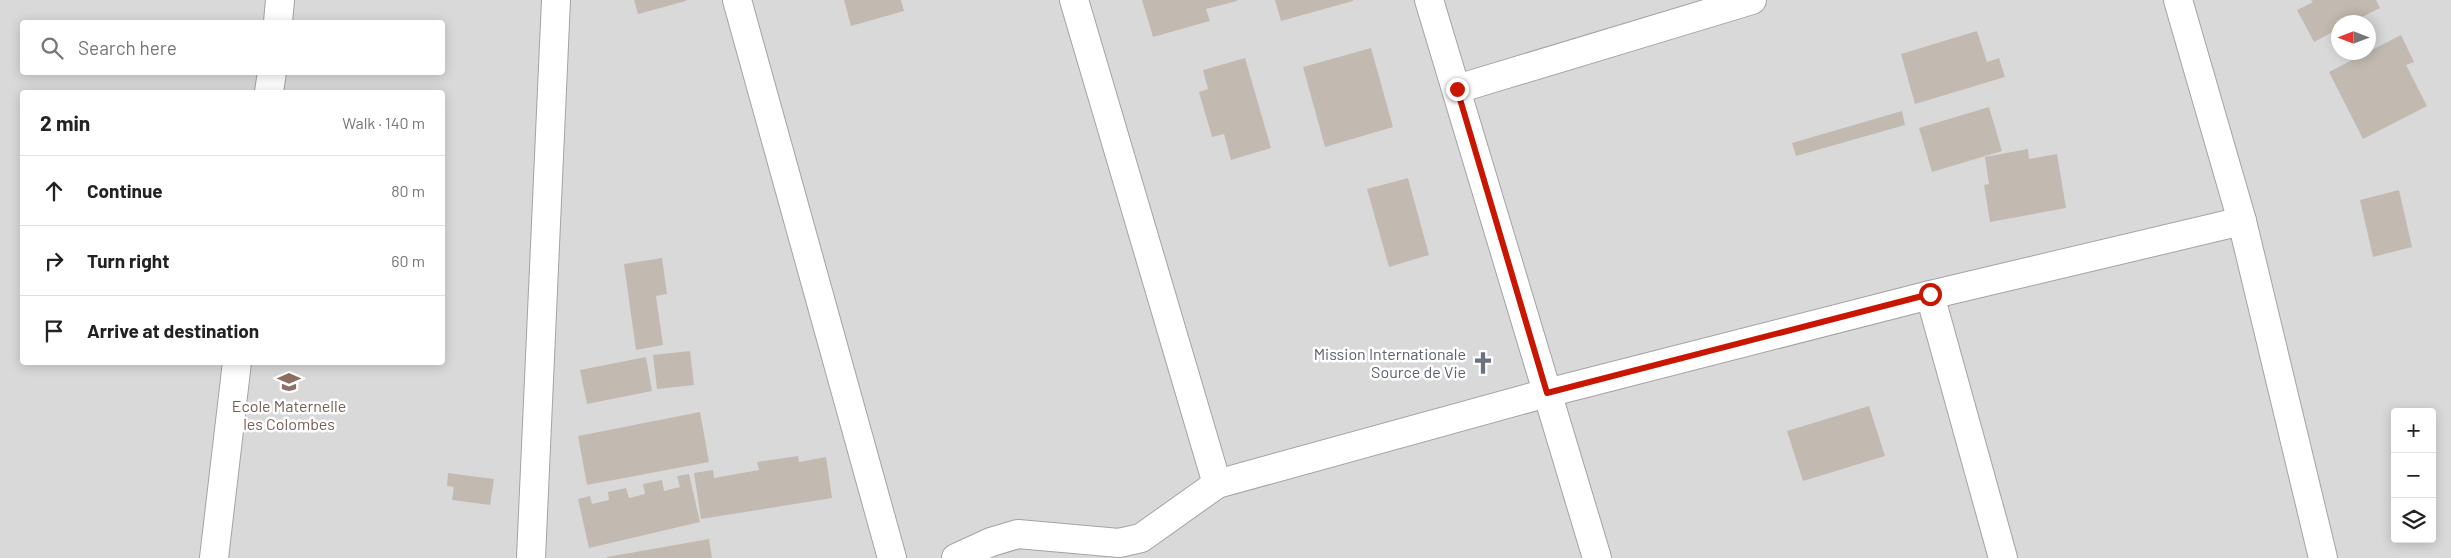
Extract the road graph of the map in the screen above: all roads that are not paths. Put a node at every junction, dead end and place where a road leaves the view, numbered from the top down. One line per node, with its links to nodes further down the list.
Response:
1 (280, 0): 8 (street)
2 (556, 0): 18 (street)
3 (737, 0): 19 (street)
4 (1074, 0): 16 (street)
5 (1429, 0): 10 (street)
6 (1752, 0): 10 (street)
7 (2178, 0): 12 (street)
8 (278, 20)
9 (272, 75): 11 (street)
10 (1457, 89): 15 (street)
11 (269, 90)
12 (2242, 221): 13 (street); 23 (street)
13 (1930, 294): 15 (street); 22 (street)
14 (237, 365): 17 (street)
15 (1547, 393): 16 (street); 21 (street)
16 (1217, 484): 20 (street)
17 (214, 558)
18 (531, 558)
19 (892, 558)
20 (956, 558)
21 (1597, 558)
22 (2003, 558)
23 (2323, 558)

